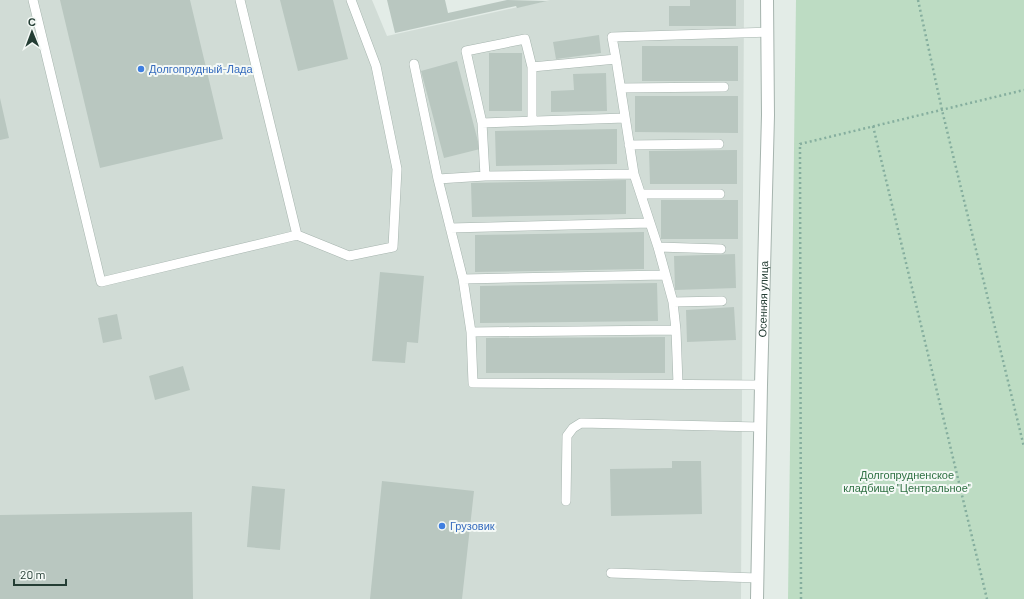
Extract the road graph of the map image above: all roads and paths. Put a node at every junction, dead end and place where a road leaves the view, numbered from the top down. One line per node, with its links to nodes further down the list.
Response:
1 (33, 0): 27 (lane)
2 (240, 0): 27 (lane)
3 (351, 0): 27 (lane)
4 (768, 0): 6 (street, Осенняя улица)
5 (918, 0): 13 (path)
6 (768, 32): 7 (lane); 37 (street, Осенняя улица)
7 (616, 59): 9 (lane); 11 (lane)
8 (414, 64): 22 (lane)
9 (532, 67): 15 (lane); 16 (lane)
10 (724, 87): 11 (lane)
11 (621, 88): 14 (lane)
12 (1024, 90): 13 (path)
13 (942, 110): 17 (path); 39 (path)
14 (625, 118): 15 (lane); 19 (lane)
15 (532, 121): 16 (lane)
16 (482, 123): 21 (lane)
17 (873, 126): 44 (path); 45 (path)
18 (719, 144): 19 (lane)
19 (629, 145): 20 (lane)
20 (634, 174): 21 (lane); 23 (lane)
21 (486, 176): 22 (lane)
22 (438, 179): 26 (lane)
23 (641, 194): 24 (lane); 25 (lane)
24 (720, 194)
25 (650, 223): 26 (lane); 28 (lane)
26 (450, 228): 31 (lane)
27 (297, 235)
28 (658, 247): 29 (lane); 30 (lane)
29 (721, 249)
30 (666, 275): 31 (lane); 33 (lane)
31 (463, 279): 35 (lane)
32 (722, 301): 33 (lane)
33 (673, 302): 34 (lane)
34 (676, 330): 35 (lane); 36 (lane)
35 (471, 332): 36 (lane)
36 (678, 384): 37 (lane)
37 (761, 385): 38 (street, Осенняя улица)
38 (760, 427): 40 (lane); 42 (street, Осенняя улица)
39 (1024, 447)
40 (566, 501)
41 (611, 573): 42 (lane)
42 (758, 578): 43 (street, Осенняя улица)
43 (757, 599)
44 (801, 599)
45 (986, 599)

